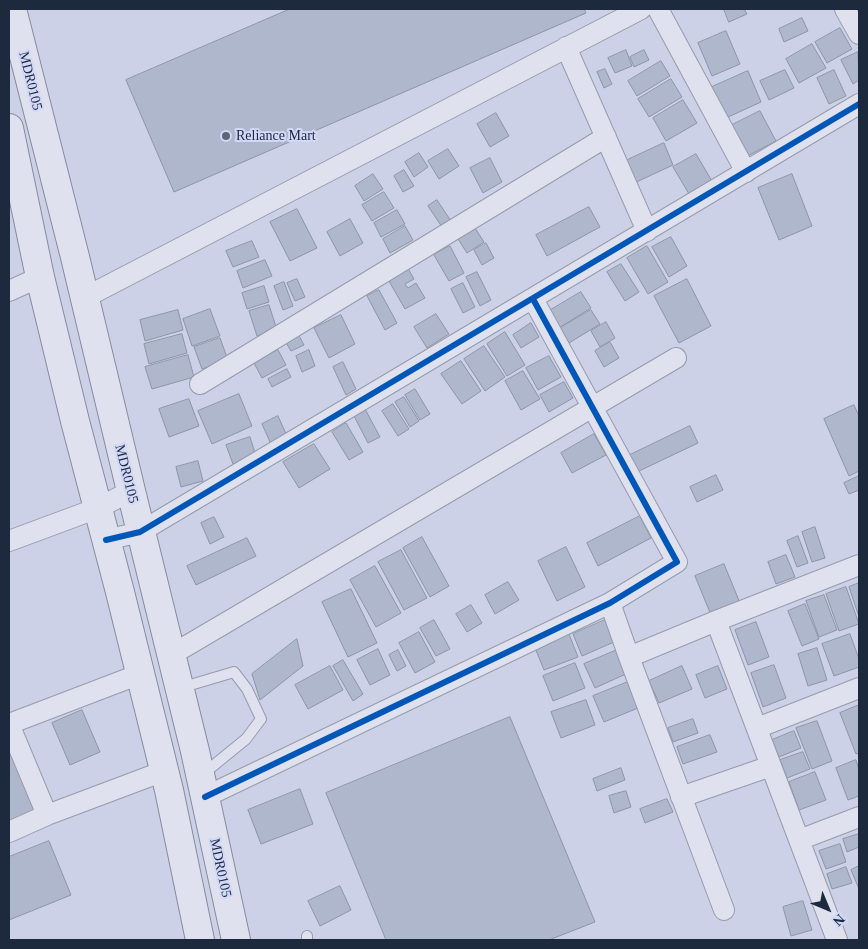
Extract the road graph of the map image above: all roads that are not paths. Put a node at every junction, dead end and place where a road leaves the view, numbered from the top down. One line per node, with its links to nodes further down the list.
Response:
1 (12, 9): 14 (main road, MDR0105)
2 (641, 9): 6 (street)
3 (658, 9): 10 (street)
4 (846, 9): 5 (street)
5 (859, 34)
6 (566, 47): 9 (street); 14 (street)
7 (859, 104): 10 (street)
8 (9, 128): 12 (main road)
9 (606, 137): 11 (street); 17 (street)
10 (746, 172): 11 (street)
11 (647, 231): 15 (street)
12 (40, 277): 13 (street); 20 (main road)
13 (9, 291)
14 (84, 298): 19 (main road, MDR0105)
15 (533, 299): 18 (street); 21 (street)
16 (676, 358): 18 (street)
17 (200, 384)
18 (592, 407): 25 (street); 27 (street)
19 (131, 492): 20 (street); 21 (main road, MDR0105)
20 (98, 508): 22 (street); 23 (main road)
21 (140, 532): 23 (street); 27 (main road, MDR0105)
22 (9, 540)
23 (106, 540): 29 (main road)
24 (859, 564): 26 (street)
25 (610, 603): 28 (street); 36 (street)
26 (716, 621): 28 (street); 33 (street)
27 (171, 655): 30 (main road, MDR0105)
28 (628, 657): 37 (street)
29 (140, 674): 32 (street); 35 (main road)
30 (179, 688): 36 (main road, MDR0105); 36 (lane)
31 (859, 688): 33 (street)
32 (9, 724): 38 (street)
33 (757, 728): 34 (street)
34 (771, 766): 37 (street); 41 (street)
35 (164, 771): 38 (street); 43 (main road)
36 (203, 787): 44 (main road, MDR0105)
37 (681, 797): 42 (street)
38 (47, 815): 40 (street)
39 (859, 817): 41 (street)
40 (9, 832)
41 (799, 840): 45 (street)
42 (724, 910)
43 (200, 940)
44 (236, 940)
45 (838, 940)

